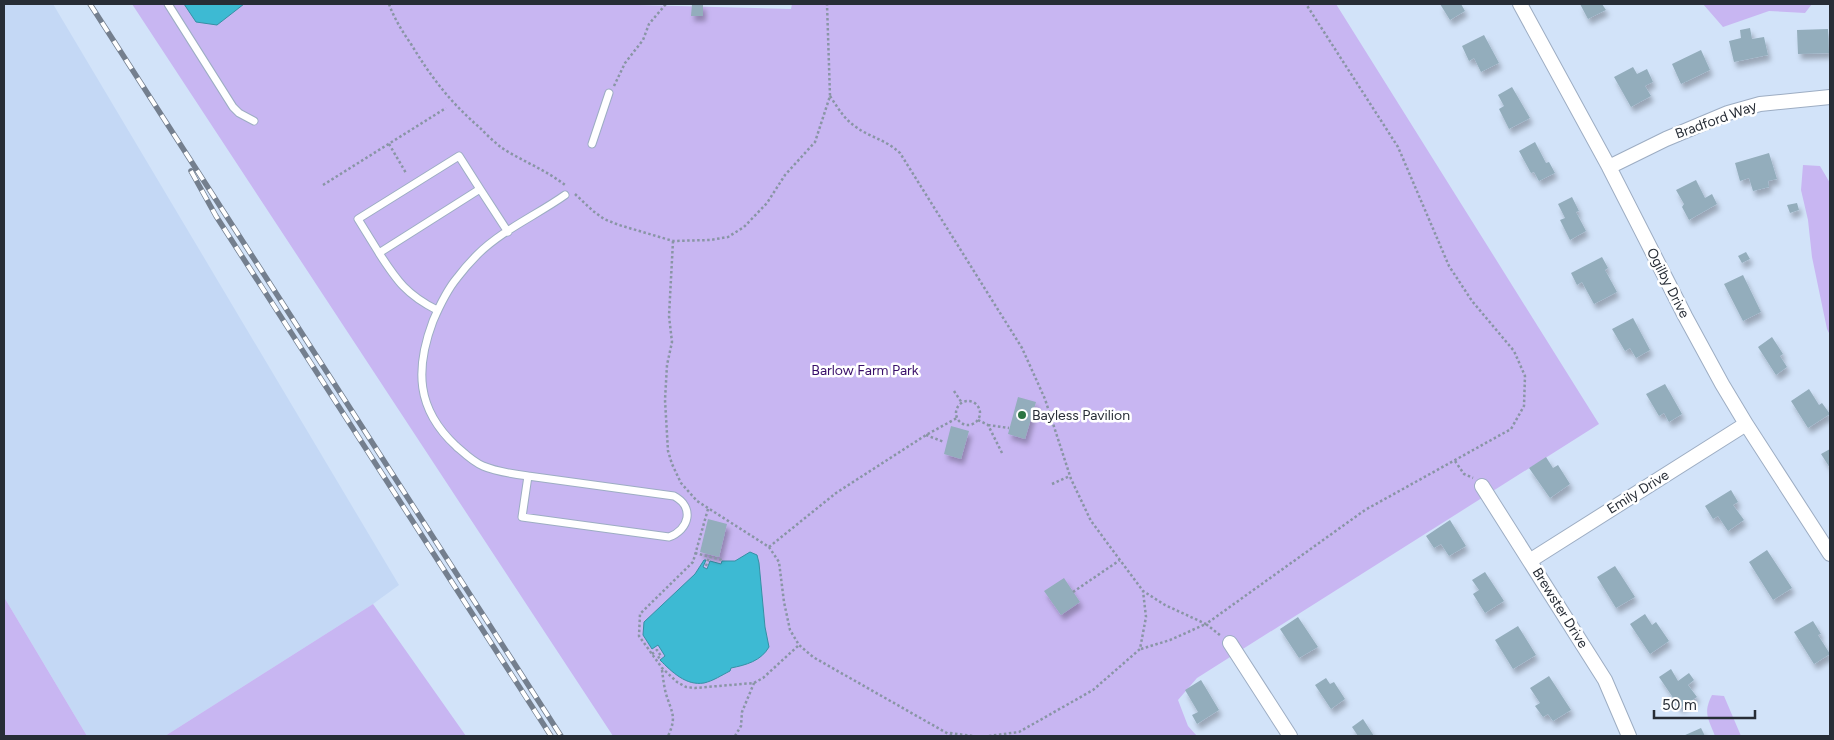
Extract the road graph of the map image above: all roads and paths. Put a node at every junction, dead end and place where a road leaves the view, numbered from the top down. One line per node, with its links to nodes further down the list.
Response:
1 (168, 4): 11 (lane)
2 (389, 4): 20 (path)
3 (666, 4): 7 (path)
4 (827, 4): 8 (path)
5 (1306, 4): 35 (path)
6 (1520, 4): 14 (street, Ogilby Drive)
7 (609, 94): 13 (lane)
8 (830, 96): 20 (path); 37 (path)
9 (1830, 97): 14 (street, Bradford Way)
10 (446, 108): 12 (path)
11 (254, 121)
12 (389, 144): 15 (path); 16 (path)
13 (592, 144)
14 (1609, 167): 28 (street, Ogilby Drive)
15 (406, 173)
16 (323, 185)
17 (480, 189): 19 (lane); 21 (lane); 21 (lane)
18 (565, 195): 19 (lane)
19 (508, 232): 22 (lane)
20 (673, 241): 40 (path)
21 (379, 253): 22 (lane)
22 (438, 310): 36 (lane)
23 (954, 391): 24 (path)
24 (962, 403): 25 (path); 26 (path)
25 (957, 418): 27 (path); 32 (path)
26 (978, 420): 27 (path); 29 (path)
27 (962, 424): 30 (path)
28 (1746, 424): 43 (street, Ogilby Drive); 47 (street, Emily Drive)
29 (988, 425): 31 (path); 34 (path)
30 (960, 428)
31 (1009, 428)
32 (926, 434): 33 (path); 41 (path)
33 (944, 442)
34 (1003, 455)
35 (1455, 461): 39 (path); 51 (path)
36 (528, 476): 36 (lane)
37 (1070, 476): 38 (path); 46 (path)
38 (1052, 484)
39 (1482, 486): 47 (street, Brewster Drive)
40 (708, 508): 41 (path); 42 (path)
41 (770, 547): 53 (path)
42 (695, 554): 44 (path); 55 (path)
43 (1830, 554)
44 (709, 557): 45 (path); 48 (path)
45 (722, 560)
46 (1120, 560): 49 (path); 50 (path)
47 (1531, 560): 68 (street, Brewster Drive)
48 (706, 566)
49 (1143, 591): 51 (path); 54 (path)
50 (1074, 592)
51 (1206, 624): 52 (path); 54 (path)
52 (1230, 643): 67 (street)
53 (798, 645): 58 (path); 60 (path)
54 (1140, 649): 59 (path)
55 (652, 654): 56 (path); 56 (path)
56 (656, 660): 57 (path)
57 (662, 668): 58 (path); 61 (path)
58 (754, 683): 62 (path)
59 (1019, 732): 65 (path); 66 (path)
60 (948, 733): 63 (path); 64 (path)
61 (668, 736)
62 (736, 736)
63 (952, 736)
64 (973, 736)
65 (989, 736)
66 (1014, 736)
67 (1290, 736)
68 (1629, 736)

